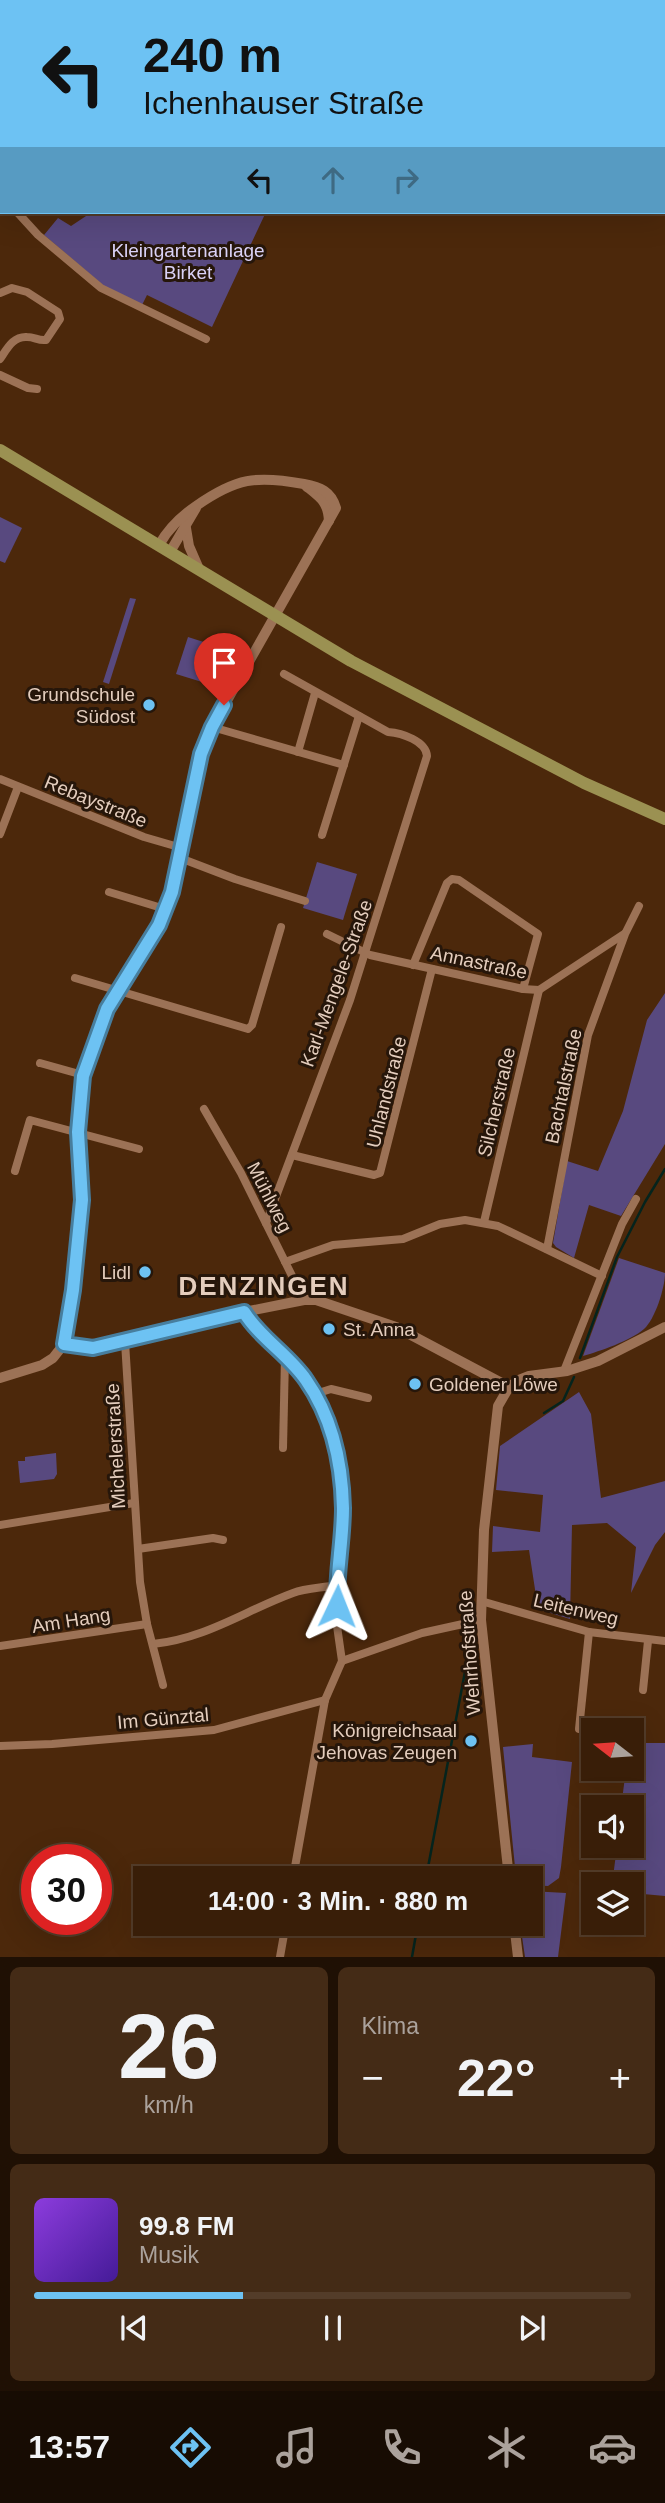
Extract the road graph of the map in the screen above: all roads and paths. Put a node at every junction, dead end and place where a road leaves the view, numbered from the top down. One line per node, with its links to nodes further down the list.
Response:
1 (19, 214): 3 (street)
2 (0, 293): 4 (street)
3 (206, 339)
4 (0, 359)
5 (0, 375): 6 (street)
6 (37, 389)
7 (0, 450): 12 (main road)
8 (303, 484): 9 (street); 10 (street); 10 (street)
9 (198, 504): 11 (street); 12 (street)
10 (329, 522): 17 (street)
11 (186, 527): 12 (street); 13 (street)
12 (164, 549): 13 (main road)
13 (200, 570): 22 (main road)
14 (284, 674): 15 (street)
15 (315, 693): 16 (street); 18 (street)
16 (359, 716): 19 (street); 33 (street, Karl-Mengele-Straße)
17 (212, 727): 18 (street); 25 (street)
18 (298, 752): 19 (street)
19 (344, 765): 24 (street)
20 (0, 779): 21 (street, Rebaystraße)
21 (18, 787): 23 (street); 25 (street, Rebaystraße)
22 (665, 819)
23 (0, 834)
24 (322, 835)
25 (181, 853): 27 (street, Rebaystraße); 29 (street)
26 (109, 892): 29 (street)
27 (305, 901)
28 (639, 906): 32 (street)
29 (166, 909): 39 (street)
30 (281, 927): 39 (street)
31 (327, 934): 33 (street, Annastraße)
32 (625, 934): 38 (street, Annastraße); 50 (street, Bachtalstraße)
33 (366, 953): 34 (street, Annastraße); 45 (street, Karl-Mengele-Straße)
34 (413, 965): 35 (street, Annastraße); 37 (street)
35 (432, 969): 37 (street, Annastraße); 45 (street, Uhlandstraße)
36 (75, 978): 39 (street)
37 (523, 989): 38 (street, Annastraße)
38 (539, 990): 48 (street, Silcherstraße)
39 (117, 992): 41 (street)
40 (40, 1063): 41 (street)
41 (83, 1076): 43 (street)
42 (204, 1109): 49 (street, Mühlweg)
43 (78, 1132): 44 (street); 46 (street); 57 (street)
44 (139, 1149)
45 (292, 1155): 49 (street, Karl-Mengele-Straße)
46 (15, 1171)
47 (636, 1199): 52 (street)
48 (484, 1222): 50 (street); 51 (street)
49 (266, 1223): 51 (street, Mühlweg)
50 (547, 1249): 52 (street)
51 (285, 1262): 53 (street, Mühlweg)
52 (602, 1276): 59 (street)
53 (304, 1300): 54 (street); 61 (street)
54 (244, 1312): 56 (street); 58 (street)
55 (665, 1327): 59 (street)
56 (125, 1342): 57 (street); 65 (street, Michelerstraße)
57 (64, 1344): 60 (street)
58 (285, 1357): 62 (street); 64 (street)
59 (565, 1371): 61 (street)
60 (0, 1378)
61 (509, 1387): 70 (street, Wehrhofstraße)
62 (315, 1394): 63 (street); 69 (street)
63 (368, 1398)
64 (283, 1448)
65 (134, 1503): 66 (street); 68 (street, Michelerstraße)
66 (0, 1525)
67 (223, 1540): 68 (street)
68 (138, 1549): 72 (street, Michelerstraße)
69 (336, 1586): 76 (street); 78 (street)
70 (481, 1601): 71 (street, Wehrhofstraße); 73 (street, Leitenweg)
71 (481, 1620): 78 (street); 85 (street, Wehrhofstraße)
72 (147, 1624): 76 (street, Michelerstraße); 77 (street, Am Hang)
73 (589, 1632): 74 (street, Leitenweg); 82 (street)
74 (648, 1641): 75 (street, Leitenweg); 80 (street)
75 (665, 1642)
76 (153, 1644): 79 (street, Michelerstraße)
77 (0, 1646)
78 (342, 1661): 81 (street)
79 (163, 1685)
80 (643, 1690)
81 (325, 1700): 83 (street, Im Günztal); 84 (street)
82 (579, 1729)
83 (0, 1746)
84 (295, 1866)
85 (508, 1866)
86 (284, 1936): 88 (street)
87 (515, 1936): 89 (street)
88 (280, 1957)
89 (517, 1957)

